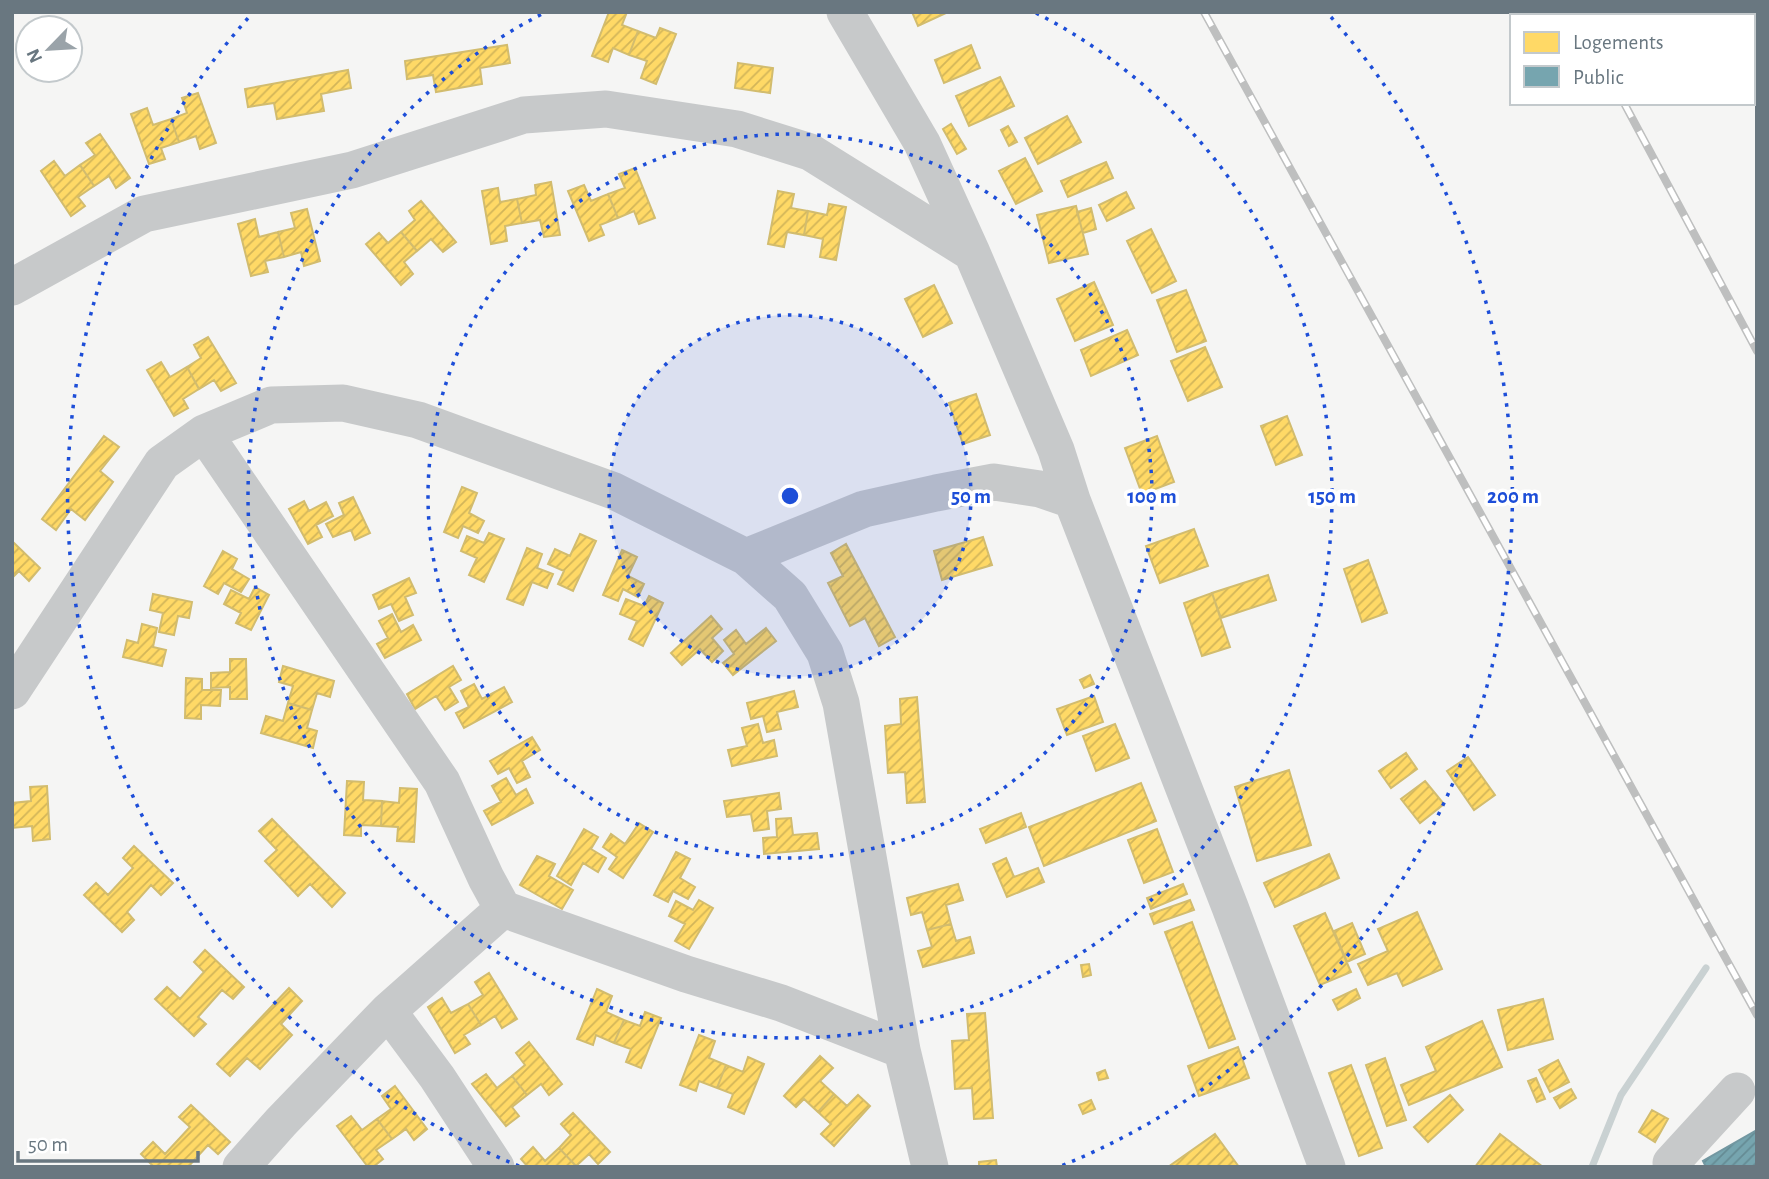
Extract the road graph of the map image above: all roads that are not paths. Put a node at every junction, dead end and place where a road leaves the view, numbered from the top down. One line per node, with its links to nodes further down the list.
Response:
1 (845, 12): 2 (street)
2 (972, 253): 3 (street); 5 (street)
3 (12, 287)
4 (204, 433): 8 (street); 9 (street); 10 (street)
5 (1050, 435): 6 (street); 7 (street)
6 (994, 482): 7 (street); 8 (street)
7 (1072, 500): 14 (street)
8 (746, 557): 12 (street)
9 (12, 691)
10 (503, 909): 11 (street); 12 (street)
11 (388, 1011): 15 (street); 16 (street)
12 (902, 1049): 17 (street)
13 (1737, 1091): 18 (street)
14 (1320, 1164)
15 (241, 1167)
16 (496, 1167)
17 (930, 1167)
18 (1674, 1167)

